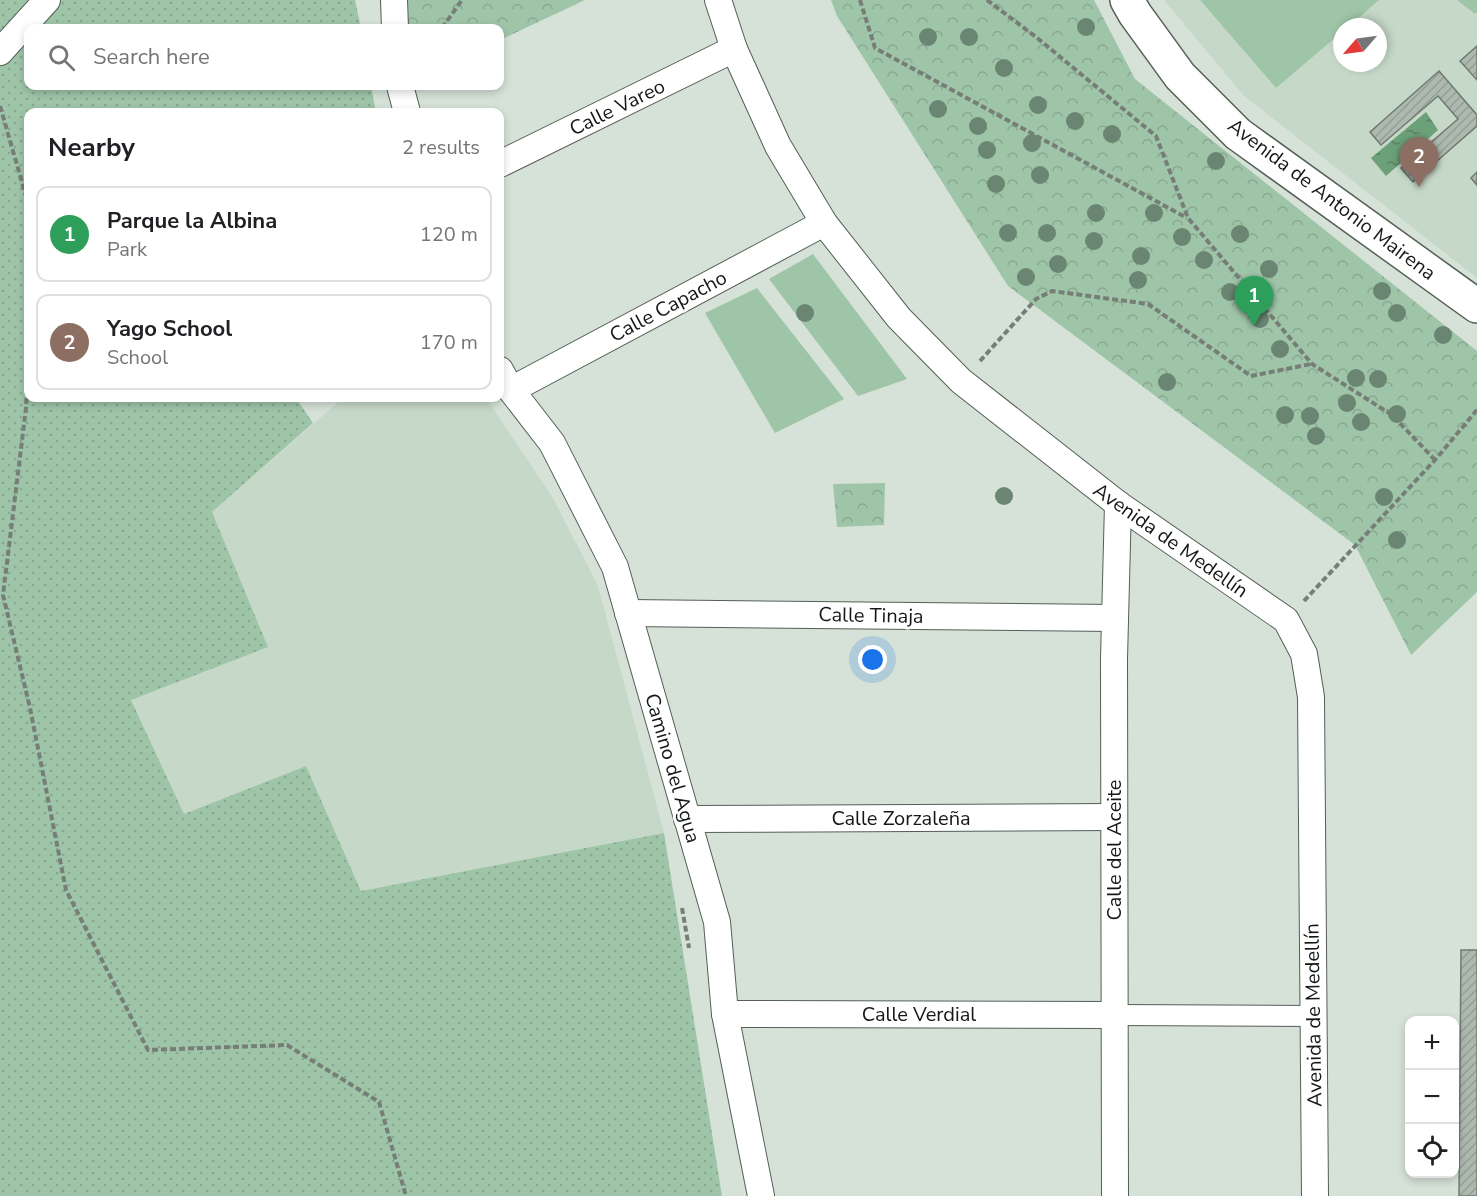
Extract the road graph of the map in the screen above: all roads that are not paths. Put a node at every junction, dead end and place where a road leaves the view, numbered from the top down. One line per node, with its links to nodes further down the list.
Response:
1 (47, 0): 5 (street)
2 (394, 0): 6 (street)
3 (718, 0): 8 (street, Avenida de Medellín)
4 (1127, 0): 14 (street, Avenida de Antonio Mairena)
5 (25, 24)
6 (396, 24)
7 (24, 25): 9 (street)
8 (734, 49): 12 (street, Calle Vareo); 13 (street, Avenida de Medellín)
9 (0, 52)
10 (401, 90): 11 (street)
11 (406, 108)
12 (504, 162)
13 (824, 223): 15 (street, Calle Capacho); 16 (street, Avenida de Medellín)
14 (1477, 306)
15 (505, 380): 17 (street, Camino del Agua)
16 (1118, 504): 18 (street, Calle del Aceite); 23 (street, Avenida de Medellín)
17 (628, 613): 18 (street, Calle Tinaja); 20 (street, Camino del Agua)
18 (1115, 618): 19 (street, Calle del Aceite)
19 (1114, 817): 20 (street, Calle Zorzaleña); 22 (street, Calle del Aceite)
20 (687, 819): 21 (street, Camino del Agua)
21 (725, 1014): 22 (street, Calle Verdial); 24 (street, Camino del Agua)
22 (1114, 1015): 23 (street); 25 (street, Calle del Aceite)
23 (1313, 1016): 26 (street, Avenida de Medellín)
24 (762, 1196)
25 (1115, 1196)
26 (1316, 1196)

